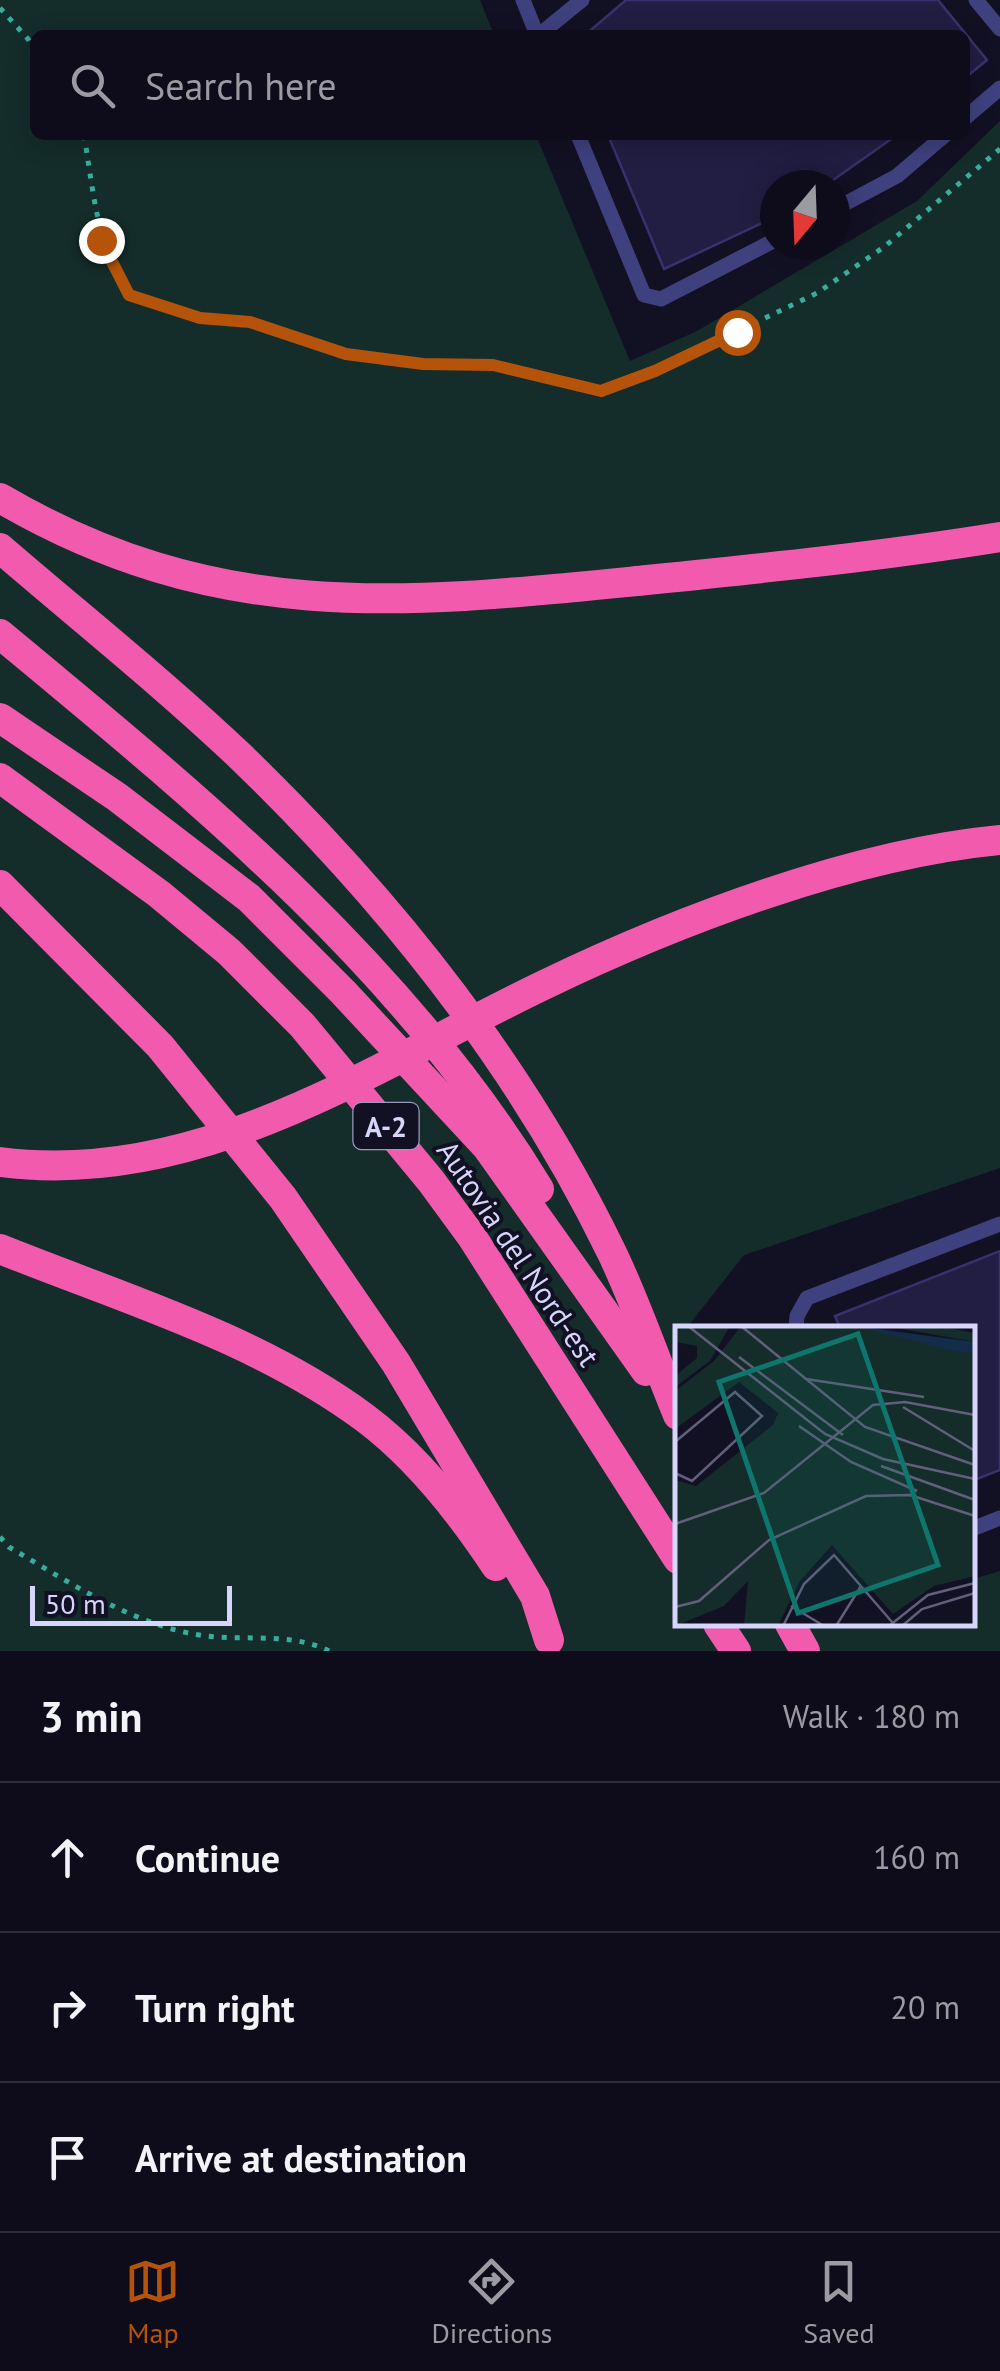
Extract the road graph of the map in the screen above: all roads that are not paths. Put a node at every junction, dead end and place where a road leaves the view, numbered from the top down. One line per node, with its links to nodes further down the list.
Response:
1 (522, 0): 5 (lane)
2 (582, 0): 6 (lane)
3 (976, 0): 4 (lane)
4 (1000, 28)
5 (536, 30)
6 (544, 30)
7 (1000, 88): 8 (lane)
8 (970, 114)
9 (580, 140): 12 (lane)
10 (939, 140): 11 (lane)
11 (850, 201)
12 (760, 248)
13 (0, 498): 14 (highway)
14 (1000, 536)
15 (0, 548): 28 (highway)
16 (0, 634): 26 (highway)
17 (0, 718): 26 (highway, Autovia del Nord-est / A-2)
18 (0, 778): 32 (highway, Autovia del Nord-est / A-2)
19 (1000, 840): 22 (highway)
20 (0, 885): 35 (highway)
21 (0, 1140): 22 (highway)
22 (118, 1159): 23 (highway)
23 (0, 1162)
24 (1000, 1224): 27 (lane)
25 (0, 1250): 35 (highway)
26 (587, 1286): 29 (highway, Autovia del Nord-est / A-2)
27 (796, 1326)
28 (675, 1409)
29 (675, 1412)
30 (1000, 1518): 31 (lane)
31 (975, 1528)
32 (675, 1554)
33 (719, 1626): 36 (highway)
34 (791, 1626): 37 (highway)
35 (552, 1646)
36 (736, 1651)
37 (806, 1651)

